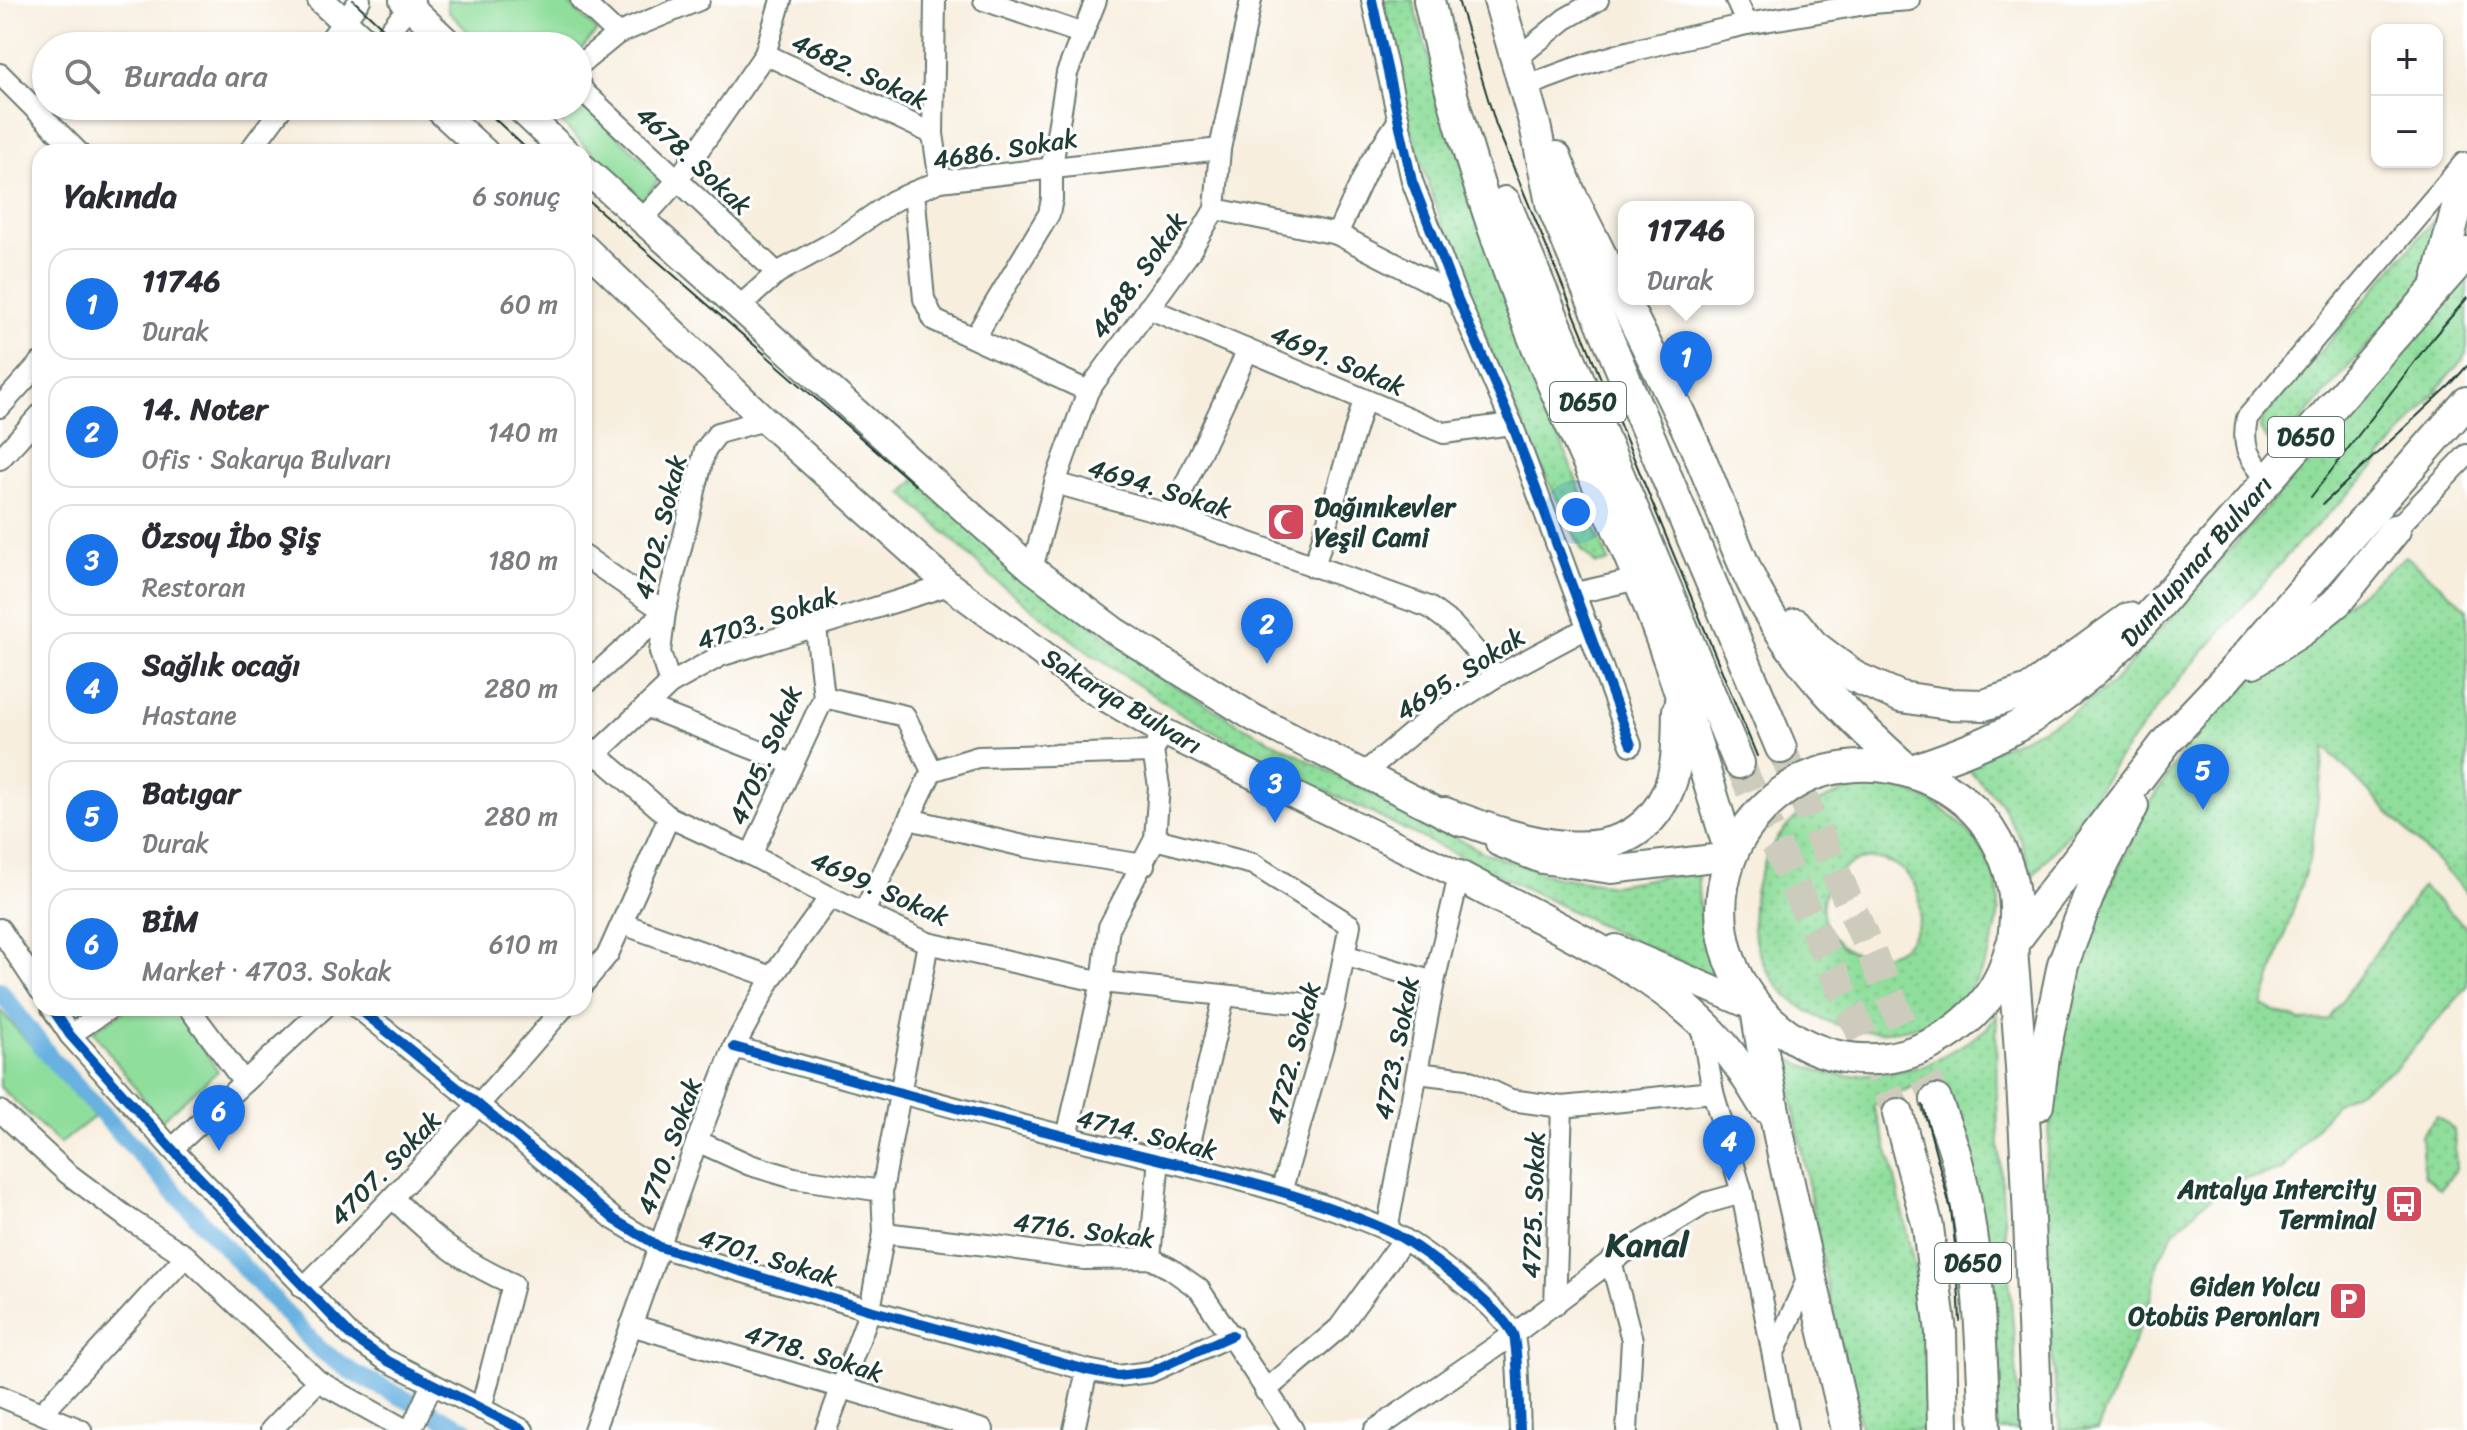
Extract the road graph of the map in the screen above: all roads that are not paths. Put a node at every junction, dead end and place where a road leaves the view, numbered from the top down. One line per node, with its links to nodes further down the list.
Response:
1 (321, 0): 18 (main road)
2 (360, 0): 18 (street)
3 (581, 0): 24 (street)
4 (699, 0): 24 (street)
5 (781, 0): 27 (street)
6 (935, 0): 40 (street)
7 (984, 0): 25 (street)
8 (1096, 0): 25 (street)
9 (1251, 0): 45 (street, 4688. Sokak)
10 (1372, 0): 38 (street)
11 (1429, 0): 26 (highway, D650)
12 (1499, 0): 29 (highway, D650)
13 (1598, 0): 29 (street)
14 (1736, 0): 19 (street)
15 (1909, 0): 17 (street)
16 (409, 2): 22 (street); 23 (main road)
17 (1872, 2): 19 (street)
18 (342, 20): 20 (street); 21 (main road)
19 (1747, 24): 31 (street)
20 (334, 32)
21 (355, 32)
22 (387, 32)
23 (438, 32)
24 (617, 34): 28 (street)
25 (1083, 34): 47 (street)
26 (1438, 42): 85 (highway); 105 (highway, D650)
27 (765, 54): 40 (street, 4682. Sokak); 50 (street)
28 (592, 55)
29 (1516, 59): 31 (highway, D650)
30 (0, 74): 33 (street)
31 (1524, 88): 39 (highway, D650)
32 (592, 100): 50 (street, 4678. Sokak)
33 (32, 106)
34 (46, 120): 41 (street)
35 (273, 120): 42 (street)
36 (448, 120): 43 (main road)
37 (532, 120): 44 (main road)
38 (1399, 120): 55 (street); 61 (street)
39 (1535, 125): 60 (highway); 102 (highway, D650)
40 (933, 134): 51 (street)
41 (70, 144)
42 (255, 144)
43 (470, 144)
44 (557, 144)
45 (1220, 149): 47 (street, 4686. Sokak); 53 (street, 4688. Sokak)
46 (2467, 160): 77 (street)
47 (1052, 166): 51 (street, 4686. Sokak); 65 (street)
48 (2467, 170): 59 (highway)
49 (592, 175): 54 (main road, Sakarya Bulvarı)
50 (677, 181): 54 (street); 58 (street, 4678. Sokak)
51 (940, 181): 52 (street, 4686. Sokak)
52 (914, 192): 58 (street, 4686. Sokak); 65 (street)
53 (1215, 209): 55 (street); 64 (street, 4688. Sokak)
54 (641, 221): 63 (main road, Sakarya Bulvarı)
55 (1337, 234): 61 (street)
56 (2467, 253): 59 (highway, Dumlupınar Bulvarı / D650)
57 (592, 255): 72 (main road, Sakarya Bulvarı)
58 (777, 273): 63 (street, 4686. Sokak)
59 (2435, 289): 77 (highway, Dumlupınar Bulvarı / D650)
60 (1618, 291)
61 (1456, 295): 74 (street)
62 (1625, 305): 81 (highway)
63 (738, 308): 84 (main road, Sakarya Bulvarı)
64 (1148, 308): 66 (street, 4691. Sokak); 68 (street, 4688. Sokak)
65 (975, 337): 68 (street)
66 (1248, 350): 69 (street, 4691. Sokak); 79 (street)
67 (32, 372): 71 (street)
68 (1088, 391): 78 (street, 4688. Sokak)
69 (1364, 400): 74 (street, 4691. Sokak); 83 (street)
70 (2467, 402): 94 (highway)
71 (0, 407)
72 (765, 420): 86 (main road, Sakarya Bulvarı); 89 (street, 4702. Sokak)
73 (32, 424): 76 (street)
74 (1512, 424): 88 (street)
75 (2467, 455): 80 (street)
76 (0, 459)
77 (2268, 480): 87 (highway, Dumlupınar Bulvarı / D650)
78 (1055, 483): 79 (street, 4694. Sokak); 84 (street, 4688. Sokak)
79 (1171, 515): 83 (street, 4694. Sokak)
80 (2395, 530): 94 (highway)
81 (1730, 531): 87 (highway); 108 (highway)
82 (592, 562): 89 (street)
83 (1314, 567): 92 (street, 4694. Sokak)
84 (1032, 569): 109 (main road, Sakarya Bulvarı)
85 (1638, 579): 88 (street); 96 (highway)
86 (949, 585): 91 (street, 4703. Sokak); 99 (main road, Sakarya Bulvarı)
87 (2176, 585): 108 (highway, Dumlupınar Bulvarı / D650)
88 (1576, 593): 90 (street)
89 (665, 612): 93 (street); 95 (street, 4702. Sokak)
90 (1589, 627): 92 (street, 4695. Sokak); 101 (street)
91 (816, 628): 95 (street, 4703. Sokak); 97 (street, 4705. Sokak)
92 (1497, 676): 109 (street, 4695. Sokak)
93 (592, 678)
94 (2224, 681): 100 (highway)
95 (670, 684): 98 (street, 4703. Sokak)
96 (1679, 689): 110 (highway); 115 (highway)
97 (824, 697): 106 (street, 4705. Sokak); 107 (street)
98 (647, 707): 103 (street, 4703. Sokak); 106 (street)
99 (1158, 741): 107 (street); 113 (street); 117 (main road, Sakarya Bulvarı)
100 (2167, 741): 123 (highway); 156 (highway)
101 (1631, 745)
102 (1781, 748)
103 (592, 751)
104 (592, 757): 111 (street, 4699. Sokak)
105 (1739, 763)
106 (792, 764): 114 (street, 4705. Sokak)
107 (932, 771): 112 (street)
108 (1909, 771): 115 (highway); 123 (highway)
109 (1364, 773): 110 (main road, Sakarya Bulvarı)
110 (1445, 813): 115 (main road, Sakarya Bulvarı)
111 (669, 817): 114 (street, 4699. Sokak); 120 (street)
112 (909, 819): 116 (street); 119 (street)
113 (1155, 839): 116 (street); 124 (street, 4722. Sokak)
114 (751, 855): 118 (street, 4699. Sokak)
115 (1731, 856): 132 (highway)
116 (1144, 865): 128 (street)
117 (1459, 876): 129 (street, 4723. Sokak); 132 (main road, Sakarya Bulvarı); 139 (highway)
118 (830, 897): 119 (street, 4699. Sokak); 126 (street, 4710. Sokak)
119 (864, 912): 122 (street, 4699. Sokak)
120 (623, 924): 125 (street); 126 (street)
121 (0, 929): 127 (street)
122 (928, 943): 128 (street, 4699. Sokak); 144 (street)
123 (2011, 946): 132 (highway); 156 (highway)
124 (1344, 955): 129 (street); 131 (street, 4722. Sokak)
125 (592, 973)
126 (772, 977): 141 (street, 4710. Sokak)
127 (32, 978)
128 (1102, 982): 130 (street, 4699. Sokak); 152 (street)
129 (1434, 982): 142 (street, 4723. Sokak)
130 (1224, 997): 131 (street, 4699. Sokak); 157 (street)
131 (1334, 1007): 159 (street, 4722. Sokak)
132 (1756, 1008): 151 (highway)
133 (57, 1016): 140 (street)
134 (98, 1016): 140 (street)
135 (195, 1016): 143 (street)
136 (315, 1016): 143 (street)
137 (368, 1016): 147 (street, 4701. Sokak)
138 (556, 1016): 147 (street, 4707. Sokak)
139 (1701, 1023): 145 (street); 151 (highway)
140 (70, 1035): 154 (street)
141 (734, 1047): 144 (street, 4714. Sokak); 153 (street, 4710. Sokak)
142 (1418, 1073): 148 (street); 163 (street, 4723. Sokak)
143 (244, 1082): 154 (street)
144 (899, 1092): 152 (street, 4714. Sokak); 158 (street)
145 (1713, 1092): 148 (street); 160 (street)
146 (1936, 1100): 198 (highway, D650)
147 (480, 1106): 161 (street, 4707. Sokak); 164 (street, 4701. Sokak)
148 (1562, 1107): 170 (street, 4725. Sokak)
149 (0, 1111): 165 (street)
150 (1898, 1114): 197 (highway, D650)
151 (1777, 1126): 168 (highway)
152 (1067, 1137): 155 (street, 4714. Sokak)
153 (697, 1141): 158 (street); 164 (street, 4710. Sokak)
154 (172, 1149): 169 (street)
155 (1159, 1158): 157 (street, 4714. Sokak); 166 (street)
156 (2027, 1162): 199 (highway)
157 (1185, 1164): 159 (street, 4714. Sokak)
158 (882, 1191): 162 (street)
159 (1281, 1192): 163 (street, 4714. Sokak)
160 (1742, 1193): 167 (street); 175 (street)
161 (394, 1199): 169 (street, 4707. Sokak); 181 (street)
162 (884, 1233): 166 (street, 4716. Sokak); 171 (street)
163 (1395, 1234): 173 (street, 4714. Sokak); 179 (street, 4723. Sokak)
164 (660, 1247): 171 (street, 4701. Sokak); 172 (street, 4710. Sokak)
165 (186, 1256): 177 (street); 183 (street)
166 (1150, 1258): 174 (street, 4716. Sokak)
167 (1611, 1261): 170 (street); 194 (street)
168 (1811, 1271): 175 (street); 196 (highway)
169 (303, 1288): 182 (street)
170 (1555, 1305): 173 (street)
171 (870, 1310): 176 (street, 4701. Sokak); 178 (street)
172 (631, 1325): 178 (street, 4718. Sokak); 188 (street, 4710. Sokak)
173 (1514, 1334): 185 (street); 193 (street)
174 (1232, 1335): 176 (street, 4701. Sokak); 179 (street, 4716. Sokak)
175 (1773, 1355): 195 (street)
176 (1087, 1370): 191 (street)
177 (318, 1381): 182 (street); 187 (street)
178 (842, 1389): 189 (street); 190 (street, 4718. Sokak)
179 (1265, 1391): 192 (street, 4716. Sokak)
180 (0, 1396): 183 (street)
181 (481, 1409): 182 (street); 184 (street)
182 (418, 1412)
183 (42, 1413): 186 (street)
184 (520, 1429)
185 (1379, 1429)
186 (81, 1430)
187 (271, 1430)
188 (594, 1430)
189 (826, 1430)
190 (983, 1430)
191 (1074, 1430)
192 (1293, 1430)
193 (1520, 1430)
194 (1627, 1430)
195 (1787, 1430)
196 (1847, 1430)
197 (1943, 1430)
198 (1985, 1430)
199 (2037, 1430)

